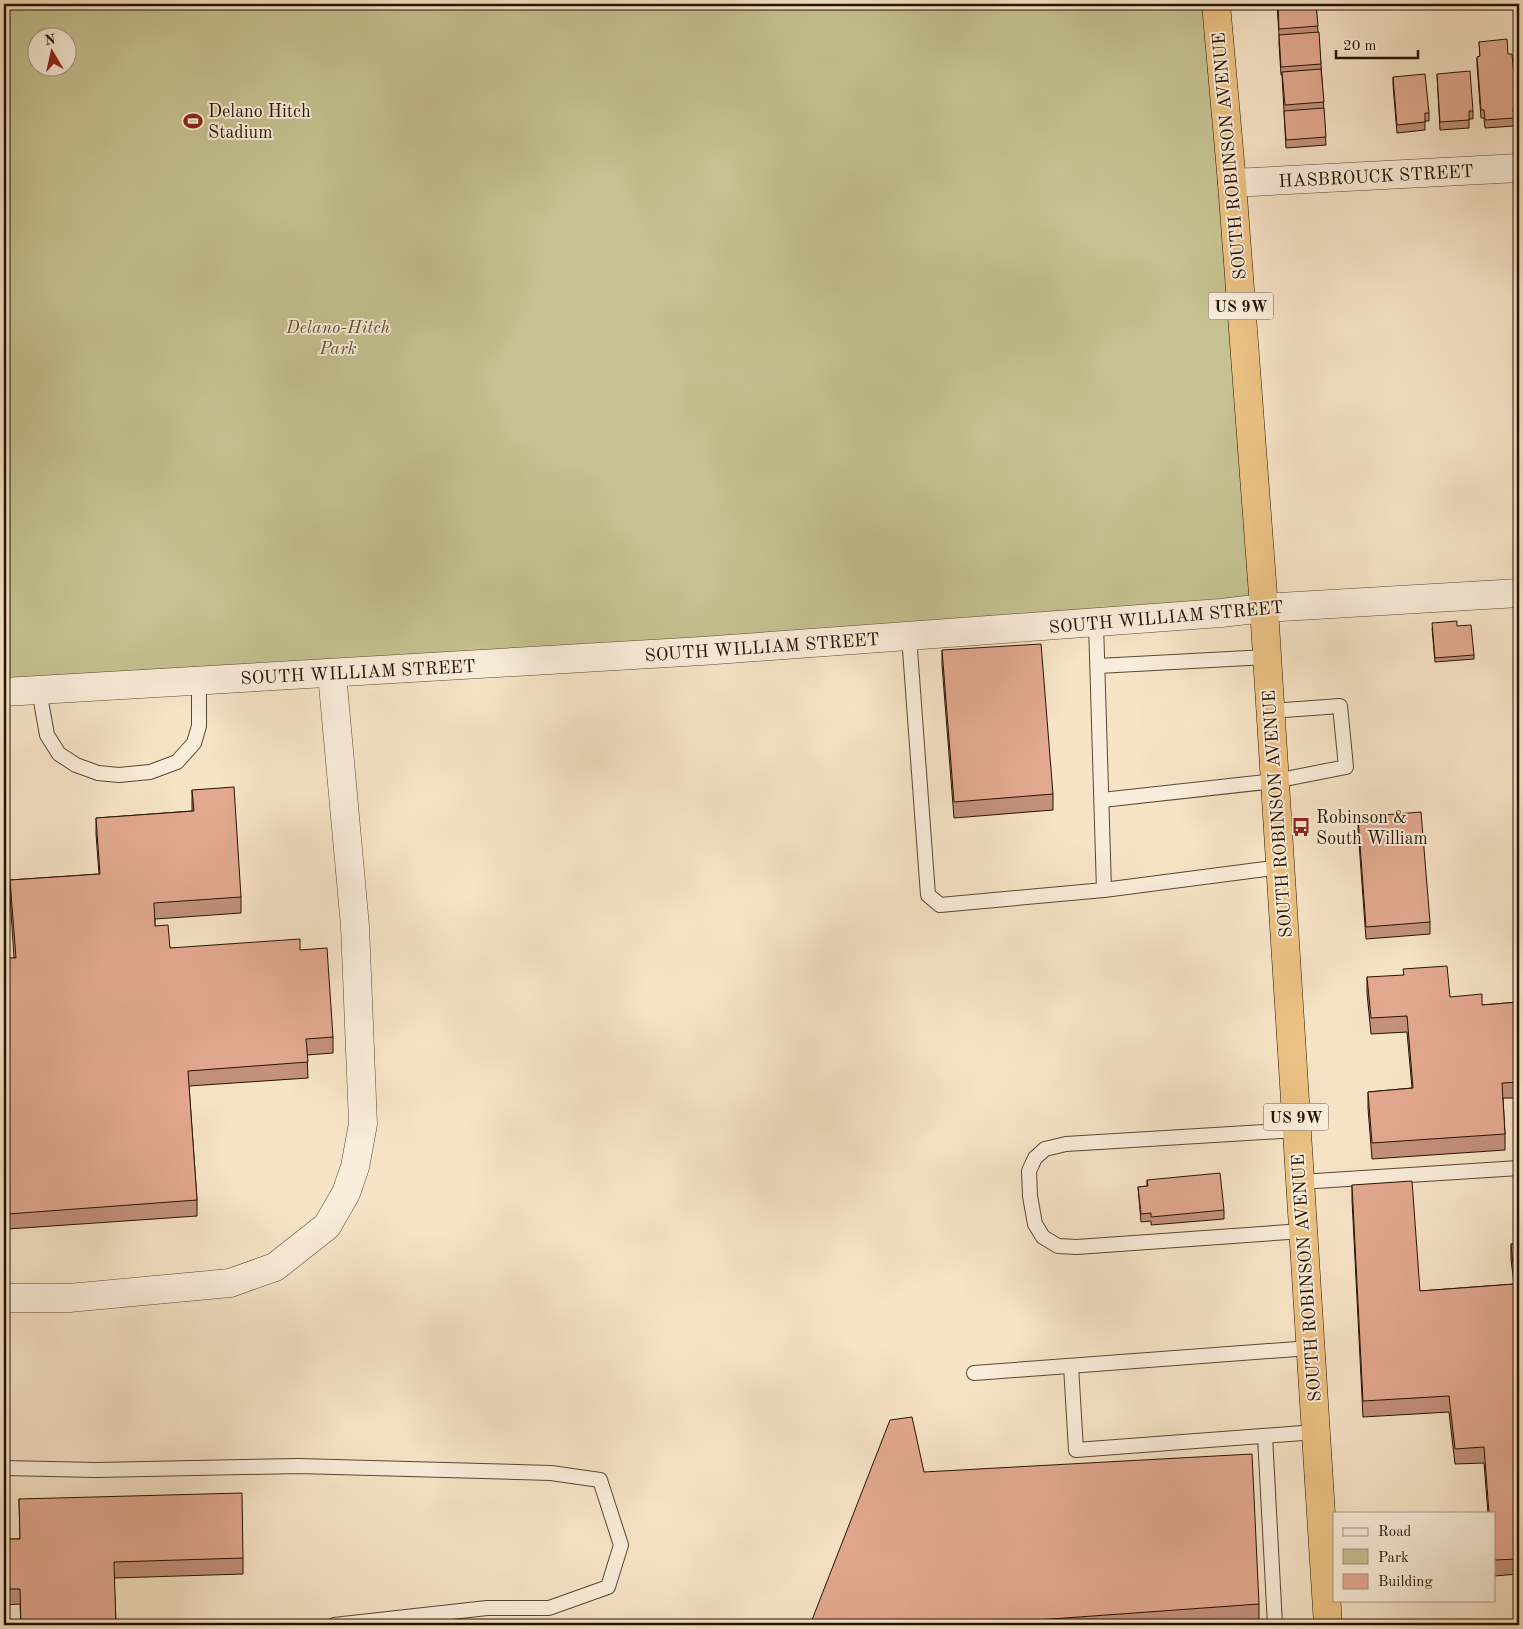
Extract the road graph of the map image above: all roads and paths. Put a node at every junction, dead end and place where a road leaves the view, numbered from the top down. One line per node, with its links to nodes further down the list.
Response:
1 (1216, 4): 3 (highway, SOUTH ROBINSON AVENUE / US 9W)
2 (1519, 168): 3 (street, HASBROUCK STREET)
3 (1232, 183): 5 (highway, SOUTH ROBINSON AVENUE / US 9W)
4 (1519, 593): 5 (street, SOUTH WILLIAM STREET)
5 (1264, 608): 6 (street, SOUTH WILLIAM STREET); 8 (highway, SOUTH ROBINSON AVENUE / US 9W)
6 (1096, 623): 7 (street, SOUTH WILLIAM STREET); 9 (lane)
7 (909, 636): 10 (street, SOUTH WILLIAM STREET); 18 (lane)
8 (1267, 657): 9 (lane); 14 (highway, SOUTH ROBINSON AVENUE / US 9W)
9 (1098, 666): 16 (lane)
10 (332, 674): 11 (street, SOUTH WILLIAM STREET); 23 (street)
11 (199, 681): 12 (street, SOUTH WILLIAM STREET); 12 (lane)
12 (39, 690): 13 (street, SOUTH WILLIAM STREET)
13 (4, 692)
14 (1270, 711): 15 (highway, SOUTH ROBINSON AVENUE / US 9W); 15 (lane)
15 (1275, 781): 16 (lane); 17 (highway, SOUTH ROBINSON AVENUE / US 9W)
16 (1102, 800): 18 (lane)
17 (1282, 867): 18 (lane); 19 (highway, SOUTH ROBINSON AVENUE / US 9W)
18 (1104, 890)
19 (1297, 1130): 21 (highway, SOUTH ROBINSON AVENUE / US 9W); 22 (lane)
20 (1519, 1168): 21 (lane)
21 (1300, 1182): 22 (highway, SOUTH ROBINSON AVENUE / US 9W)
22 (1303, 1231): 24 (highway, SOUTH ROBINSON AVENUE / US 9W)
23 (4, 1296)
24 (1310, 1348): 25 (lane); 27 (highway, SOUTH ROBINSON AVENUE / US 9W)
25 (1072, 1366): 26 (lane); 28 (lane)
26 (974, 1373)
27 (1316, 1432): 28 (lane); 32 (highway, SOUTH ROBINSON AVENUE / US 9W)
28 (1265, 1436): 31 (lane)
29 (4, 1468): 30 (lane)
30 (334, 1625)
31 (1275, 1625)
32 (1328, 1625)

